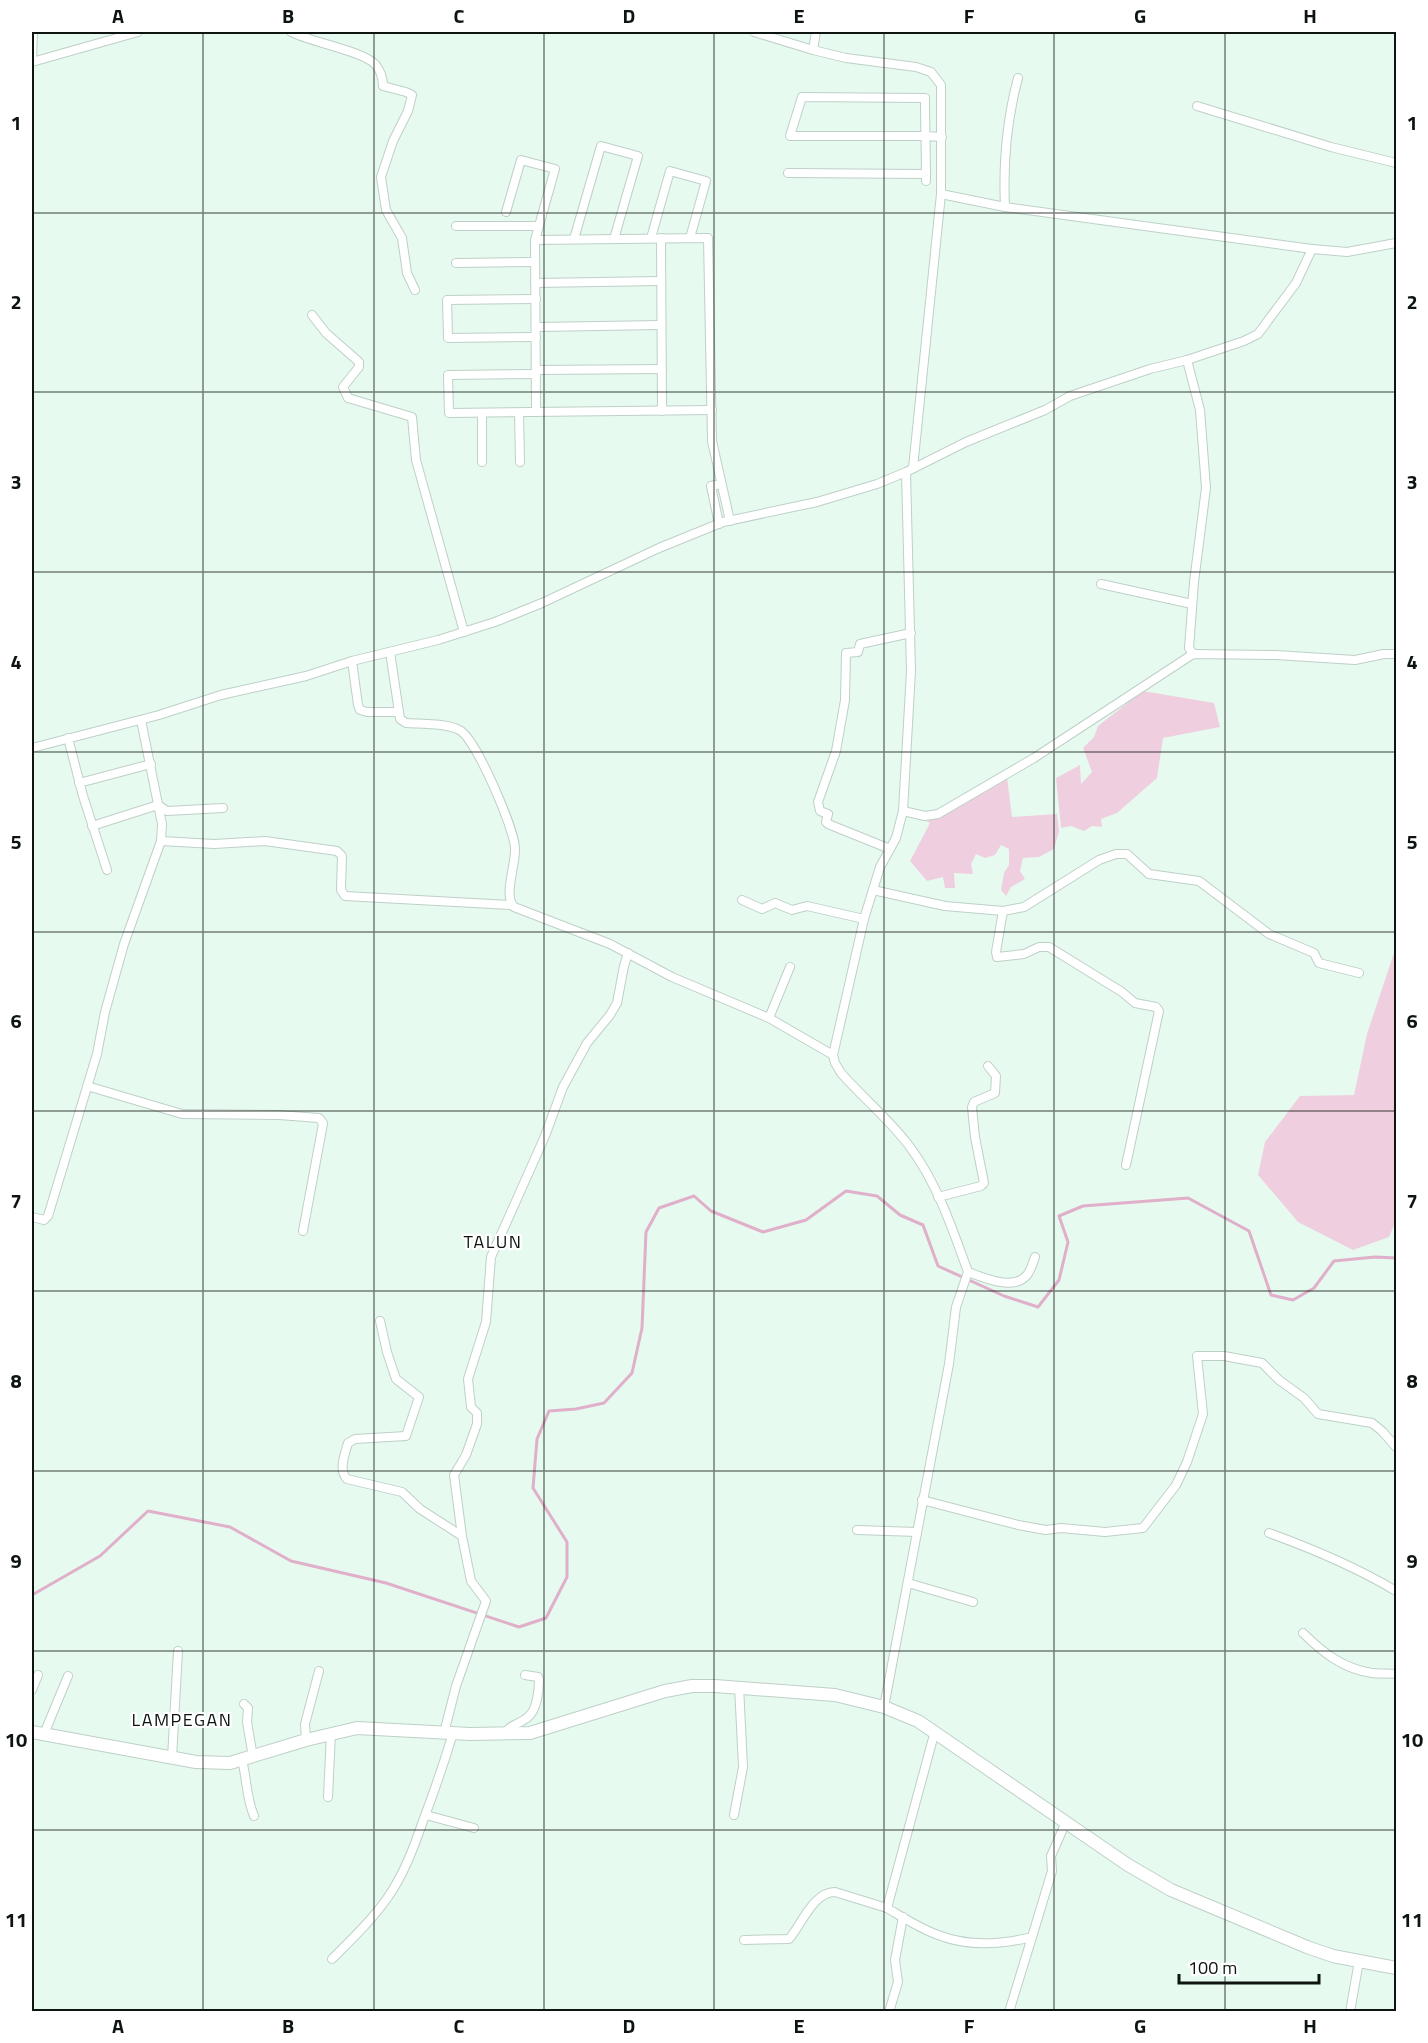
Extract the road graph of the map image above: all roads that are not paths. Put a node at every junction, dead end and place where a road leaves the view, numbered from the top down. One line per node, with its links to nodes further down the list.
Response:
1 (33, 32): 7 (street)
2 (138, 32): 7 (street)
3 (291, 32): 31 (street)
4 (754, 32): 6 (street)
5 (816, 32): 6 (street)
6 (813, 50): 11 (street)
7 (32, 61)
8 (1018, 78): 15 (street)
9 (1197, 106): 12 (street)
10 (926, 136): 10 (street); 11 (street); 13 (street)
11 (942, 137): 14 (street)
12 (1396, 163)
13 (788, 173)
14 (941, 194): 15 (street); 47 (street)
15 (1005, 207): 26 (street)
16 (506, 212): 18 (street)
17 (456, 226): 18 (street)
18 (538, 226): 24 (street)
19 (651, 238): 20 (street); 21 (street); 23 (street)
20 (661, 238): 21 (street); 29 (street)
21 (690, 238): 40 (street)
22 (574, 239): 23 (street); 23 (street); 24 (street)
23 (614, 239)
24 (535, 240): 27 (street)
25 (1396, 243): 26 (street)
26 (1312, 249): 37 (street)
27 (535, 262): 28 (street); 30 (street)
28 (456, 263)
29 (661, 281): 30 (street); 34 (street)
30 (536, 283): 32 (street)
31 (415, 290)
32 (536, 299): 35 (street); 36 (street)
33 (312, 315): 53 (street)
34 (662, 325): 35 (street); 38 (street)
35 (536, 327): 36 (street)
36 (536, 337): 39 (street)
37 (1187, 360): 47 (street); 52 (street)
38 (662, 369): 39 (street); 41 (street)
39 (536, 372): 43 (street); 44 (street)
40 (712, 410): 41 (street); 48 (street)
41 (662, 411): 43 (street)
42 (519, 412): 43 (street); 44 (street); 46 (street)
43 (536, 412)
44 (482, 413): 45 (street)
45 (482, 462)
46 (520, 462)
47 (910, 470): 49 (street); 54 (street)
48 (721, 484): 49 (street); 50 (street)
49 (730, 521): 50 (street)
50 (719, 524): 53 (street)
51 (1101, 584): 52 (street)
52 (1192, 604): 56 (street)
53 (464, 632): 55 (street)
54 (911, 633): 67 (street); 70 (street)
55 (390, 652): 58 (street); 59 (street)
56 (1193, 654): 57 (street); 67 (street)
57 (1396, 654)
58 (352, 661): 59 (street); 60 (street)
59 (399, 712): 74 (street)
60 (141, 720): 61 (street); 63 (street)
61 (68, 738): 62 (street); 64 (street)
62 (32, 748)
63 (151, 764): 64 (street); 65 (street)
64 (79, 783): 68 (street)
65 (158, 804): 66 (street); 68 (street); 69 (street)
66 (224, 808)
67 (903, 811): 70 (street)
68 (92, 826): 71 (street)
69 (161, 842): 74 (street); 83 (street)
70 (890, 849): 72 (street)
71 (107, 870)
72 (873, 890): 75 (street); 76 (street)
73 (742, 900): 76 (street)
74 (512, 905): 77 (street)
75 (1003, 911): 79 (street); 84 (street)
76 (864, 919): 81 (street)
77 (628, 953): 80 (street); 96 (street)
78 (790, 967): 80 (street)
79 (1359, 973)
80 (769, 1018): 81 (street)
81 (833, 1055): 85 (street)
82 (988, 1066): 85 (street)
83 (87, 1086): 86 (street); 87 (street)
84 (1126, 1166)
85 (938, 1197): 89 (street)
86 (32, 1217)
87 (303, 1231)
88 (1035, 1257): 89 (street)
89 (968, 1274): 92 (street)
90 (380, 1321): 96 (street)
91 (1396, 1447): 92 (street)
92 (922, 1500): 94 (street)
93 (857, 1530): 94 (street)
94 (917, 1532): 97 (street)
95 (1269, 1533): 98 (street)
96 (462, 1536): 114 (street)
97 (908, 1583): 99 (street); 110 (street)
98 (1396, 1591)
99 (972, 1602)
100 (1303, 1634): 103 (street)
101 (178, 1651): 117 (street)
102 (319, 1671): 116 (street)
103 (1396, 1674)
104 (38, 1675): 108 (street)
105 (525, 1675): 115 (street)
106 (68, 1676): 112 (street)
107 (739, 1686): 110 (main road); 115 (main road); 121 (street)
108 (32, 1690)
109 (244, 1704): 118 (street)
110 (884, 1707): 111 (main road)
111 (935, 1731): 123 (main road); 125 (street)
112 (38, 1733): 117 (main road)
113 (331, 1733): 114 (main road); 116 (main road); 119 (street)
114 (448, 1733): 115 (main road); 120 (street)
115 (504, 1734)
116 (306, 1740): 118 (main road)
117 (172, 1758): 118 (main road)
118 (248, 1758): 122 (street)
119 (328, 1797)
120 (426, 1815): 124 (street); 129 (street)
121 (734, 1815)
122 (254, 1816)
123 (1066, 1822): 127 (street); 130 (main road)
124 (474, 1828)
125 (887, 1908): 126 (street); 128 (street)
126 (903, 1917): 127 (street); 132 (street)
127 (1032, 1937): 133 (street)
128 (744, 1940)
129 (332, 1959)
130 (1359, 1961): 131 (main road); 134 (street)
131 (1396, 1968)
132 (889, 2012)
133 (1009, 2012)
134 (1350, 2012)

